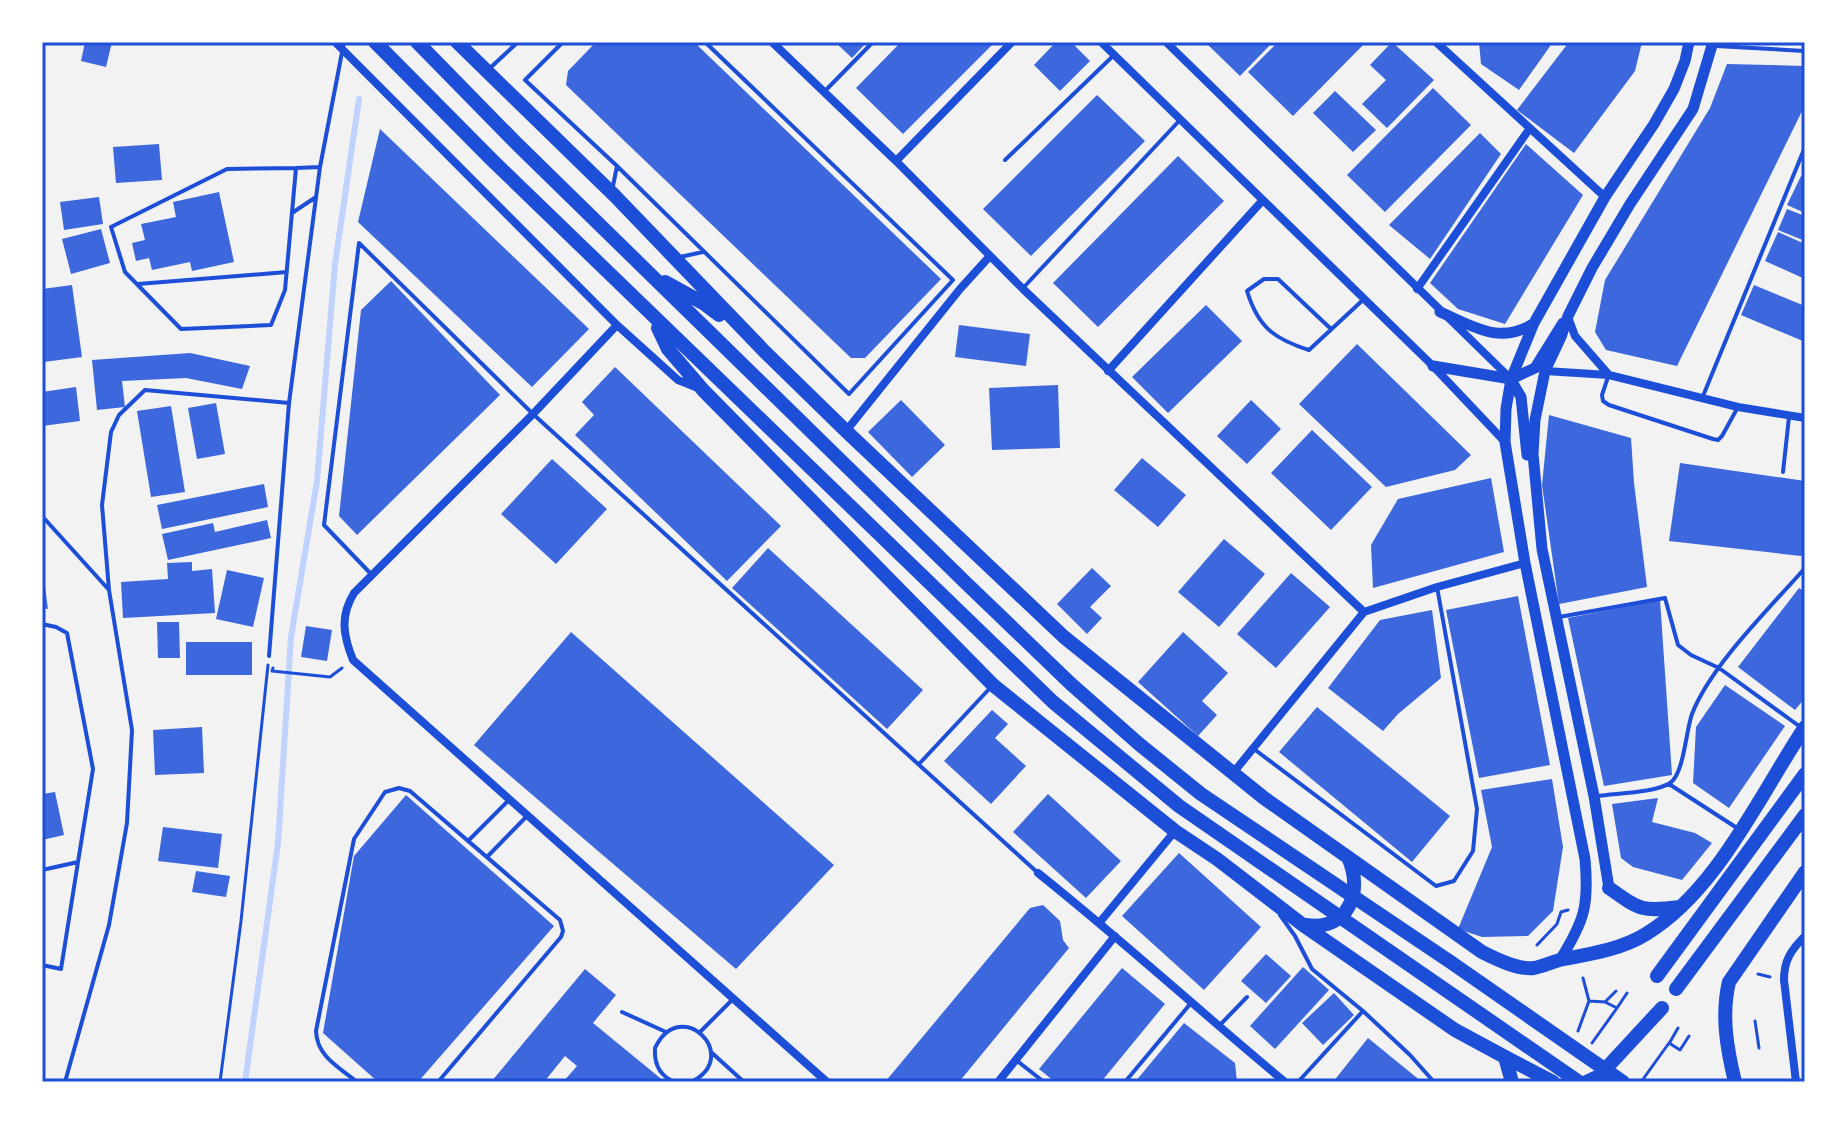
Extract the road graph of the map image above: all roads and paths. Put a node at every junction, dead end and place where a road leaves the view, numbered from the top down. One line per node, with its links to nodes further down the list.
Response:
1 (335, 42): 17 (street)
2 (375, 42): 46 (main road)
3 (417, 42): 40 (main road)
4 (457, 42): 21 (main road)
5 (518, 42): 21 (lane)
6 (563, 42): 28 (lane)
7 (705, 42): 36 (lane)
8 (772, 42): 22 (street)
9 (873, 42): 22 (lane)
10 (1012, 42): 27 (street)
11 (1101, 42): 20 (street)
12 (1166, 42): 43 (street)
13 (1436, 42): 19 (street)
14 (1456, 42): 19 (street)
15 (1689, 42): 33 (street)
16 (1718, 44): 18 (lane); 47 (street)
17 (343, 47): 29 (lane); 49 (street)
18 (1805, 51)
19 (1448, 53): 24 (street)
20 (1115, 55): 23 (street); 26 (lane)
21 (486, 72): 31 (main road)
22 (824, 92): 27 (street)
23 (1180, 120): 34 (street); 42 (lane)
24 (1530, 128): 33 (street); 43 (street)
25 (1805, 147): 58 (lane)
26 (1005, 160)
27 (896, 161): 37 (street)
28 (617, 166): 31 (lane); 36 (lane)
29 (320, 167): 30 (lane); 32 (lane)
30 (296, 168): 35 (lane); 41 (lane)
31 (615, 196): 38 (main road)
32 (316, 197): 35 (lane); 59 (lane)
33 (1605, 197): 48 (street)
34 (1262, 201): 44 (street); 53 (street)
35 (292, 213): 39 (lane)
36 (703, 251): 38 (lane)
37 (989, 257): 42 (street); 64 (street)
38 (674, 259): 51 (main road)
39 (287, 272): 41 (lane); 41 (lane)
40 (648, 272): 51 (main road); 157 (main road)
41 (138, 284)
42 (1023, 289): 53 (street)
43 (1417, 289): 45 (street)
44 (1364, 299): 50 (lane); 52 (street)
45 (1440, 312): 48 (street); 56 (street)
46 (653, 316): 57 (main road); 155 (main road)
47 (1568, 316): 54 (street); 55 (street); 56 (street)
48 (1534, 323): 56 (street)
49 (617, 325): 57 (street); 61 (street)
50 (1331, 329): 50 (lane)
51 (765, 352): 64 (main road)
52 (1433, 366): 56 (street); 65 (street)
53 (1108, 371): 74 (street)
54 (1545, 371): 55 (street); 66 (street)
55 (1609, 375): 58 (street); 60 (lane)
56 (1511, 379): 65 (street); 66 (street)
57 (703, 390): 81 (main road)
58 (1702, 397): 60 (street)
59 (289, 403): 73 (lane); 77 (lane)
60 (1738, 407): 62 (street)
61 (533, 414): 71 (street); 71 (lane); 84 (lane)
62 (1789, 417): 63 (street); 67 (lane)
63 (1805, 418)
64 (846, 431): 85 (main road)
65 (1505, 442): 69 (street)
66 (1534, 470): 75 (street)
67 (1783, 472)
68 (42, 516): 73 (lane)
69 (1525, 563): 72 (street); 110 (street)
70 (1805, 568): 78 (lane)
71 (372, 575): 89 (street)
72 (1437, 587): 74 (street); 83 (lane)
73 (109, 590): 140 (lane)
74 (1364, 612): 83 (street)
75 (1556, 617): 78 (lane); 88 (street)
76 (42, 624): 97 (lane)
77 (269, 656): 141 (path)
78 (1719, 668): 82 (lane); 87 (lane)
79 (272, 671): 80 (path)
80 (330, 677)
81 (993, 685): 84 (lane); 93 (main road)
82 (1804, 728): 92 (main road)
83 (1254, 749): 85 (street)
84 (919, 764): 100 (lane)
85 (1233, 773): 95 (main road)
86 (1805, 774): 112 (main road)
87 (1669, 784): 88 (lane); 92 (lane)
88 (1594, 796): 101 (street)
89 (509, 800): 91 (street); 94 (lane)
90 (1805, 815): 114 (main road)
91 (527, 816): 96 (lane); 118 (street)
92 (1740, 830): 103 (main road)
93 (1175, 831): 102 (main road); 104 (street)
94 (468, 841): 96 (lane); 142 (lane)
95 (1348, 856): 106 (main road); 110 (main road)
96 (486, 857): 143 (lane)
97 (78, 862): 98 (lane); 111 (lane)
98 (42, 870)
99 (1805, 872): 159 (main road)
100 (1038, 873): 104 (street)
101 (1609, 888): 103 (main road)
102 (1265, 896): 106 (main road); 124 (lane)
103 (1680, 907): 110 (main road)
104 (1100, 922): 107 (street)
105 (1557, 924): 109 (path)
106 (1303, 925): 137 (main road)
107 (1115, 936): 121 (street); 138 (street)
108 (1805, 936): 160 (street)
109 (1537, 945)
110 (1560, 960)
111 (42, 965)
112 (1657, 976)
113 (1583, 978): 119 (path)
114 (1676, 989)
115 (1616, 991): 120 (path)
116 (1627, 993): 122 (path)
117 (1247, 997): 127 (lane)
118 (734, 998): 131 (lane); 147 (street)
119 (1589, 1001): 120 (path); 129 (path)
120 (1605, 1002): 122 (path)
121 (1191, 1003): 127 (street); 150 (lane)
122 (1617, 1008): 136 (path)
123 (1662, 1008): 156 (main road)
124 (1363, 1011): 151 (lane); 152 (lane)
125 (622, 1012): 130 (lane)
126 (1755, 1021): 134 (path)
127 (1218, 1027): 139 (street)
128 (1678, 1028): 133 (path)
129 (1578, 1031)
130 (666, 1032): 131 (lane); 144 (lane)
131 (700, 1032): 135 (lane)
132 (1689, 1036): 133 (path)
133 (1669, 1043): 158 (path)
134 (1759, 1048)
135 (711, 1052): 145 (lane); 146 (lane)
136 (1586, 1053)
137 (1505, 1057): 153 (main road); 154 (main road)
138 (1016, 1060): 148 (street); 149 (lane)
139 (1282, 1081)
140 (65, 1082)
141 (220, 1082)
142 (357, 1082)
143 (438, 1082)
144 (675, 1082)
145 (691, 1082)
146 (744, 1082)
147 (827, 1082)
148 (998, 1082)
149 (1044, 1082)
150 (1125, 1082)
151 (1298, 1082)
152 (1434, 1082)
153 (1512, 1082)
154 (1553, 1082)
155 (1579, 1082)
156 (1586, 1082)
157 (1623, 1082)
158 (1641, 1082)
159 (1735, 1082)
160 (1796, 1082)

